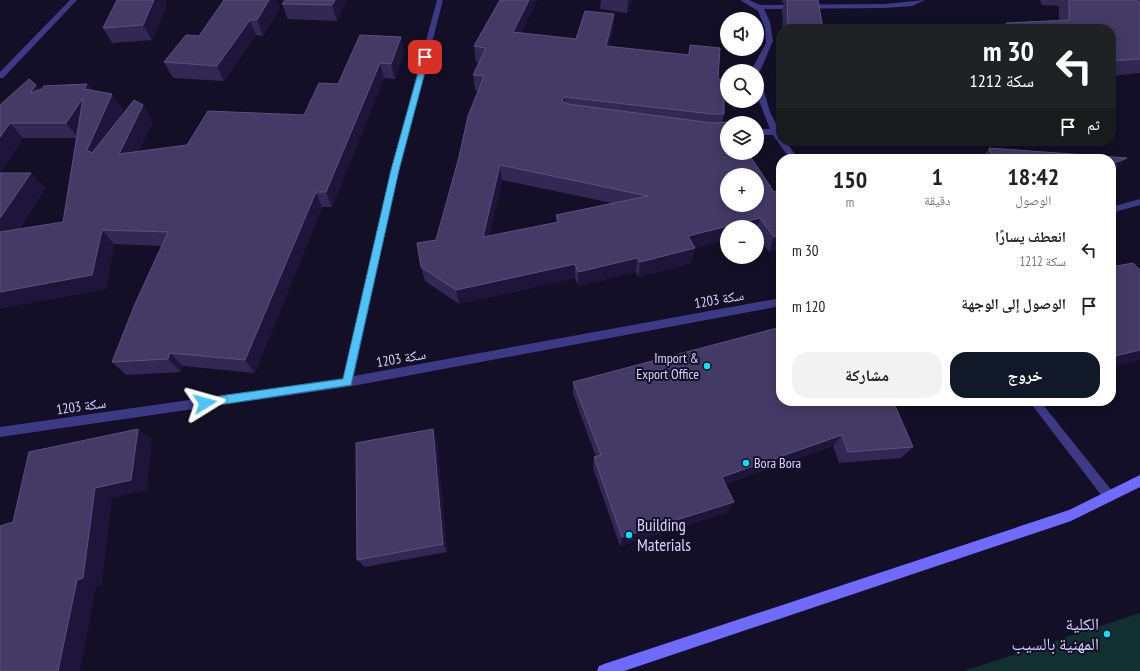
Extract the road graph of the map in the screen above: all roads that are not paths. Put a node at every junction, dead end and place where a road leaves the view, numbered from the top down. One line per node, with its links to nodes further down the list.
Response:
1 (74, 0): 7 (street)
2 (440, 0): 14 (street)
3 (743, 0): 5 (street)
4 (922, 0): 5 (street)
5 (759, 7): 6 (street)
6 (758, 64)
7 (0, 76)
8 (764, 103): 10 (street)
9 (764, 132): 10 (street)
10 (775, 132)
11 (1140, 202): 12 (street)
12 (1116, 209)
13 (776, 303): 14 (street, سكة 1203)
14 (347, 382): 16 (street, سكة 1203)
15 (1038, 406): 18 (street)
16 (0, 432)
17 (1140, 481): 18 (main road)
18 (1109, 496): 19 (main road)
19 (604, 671)

